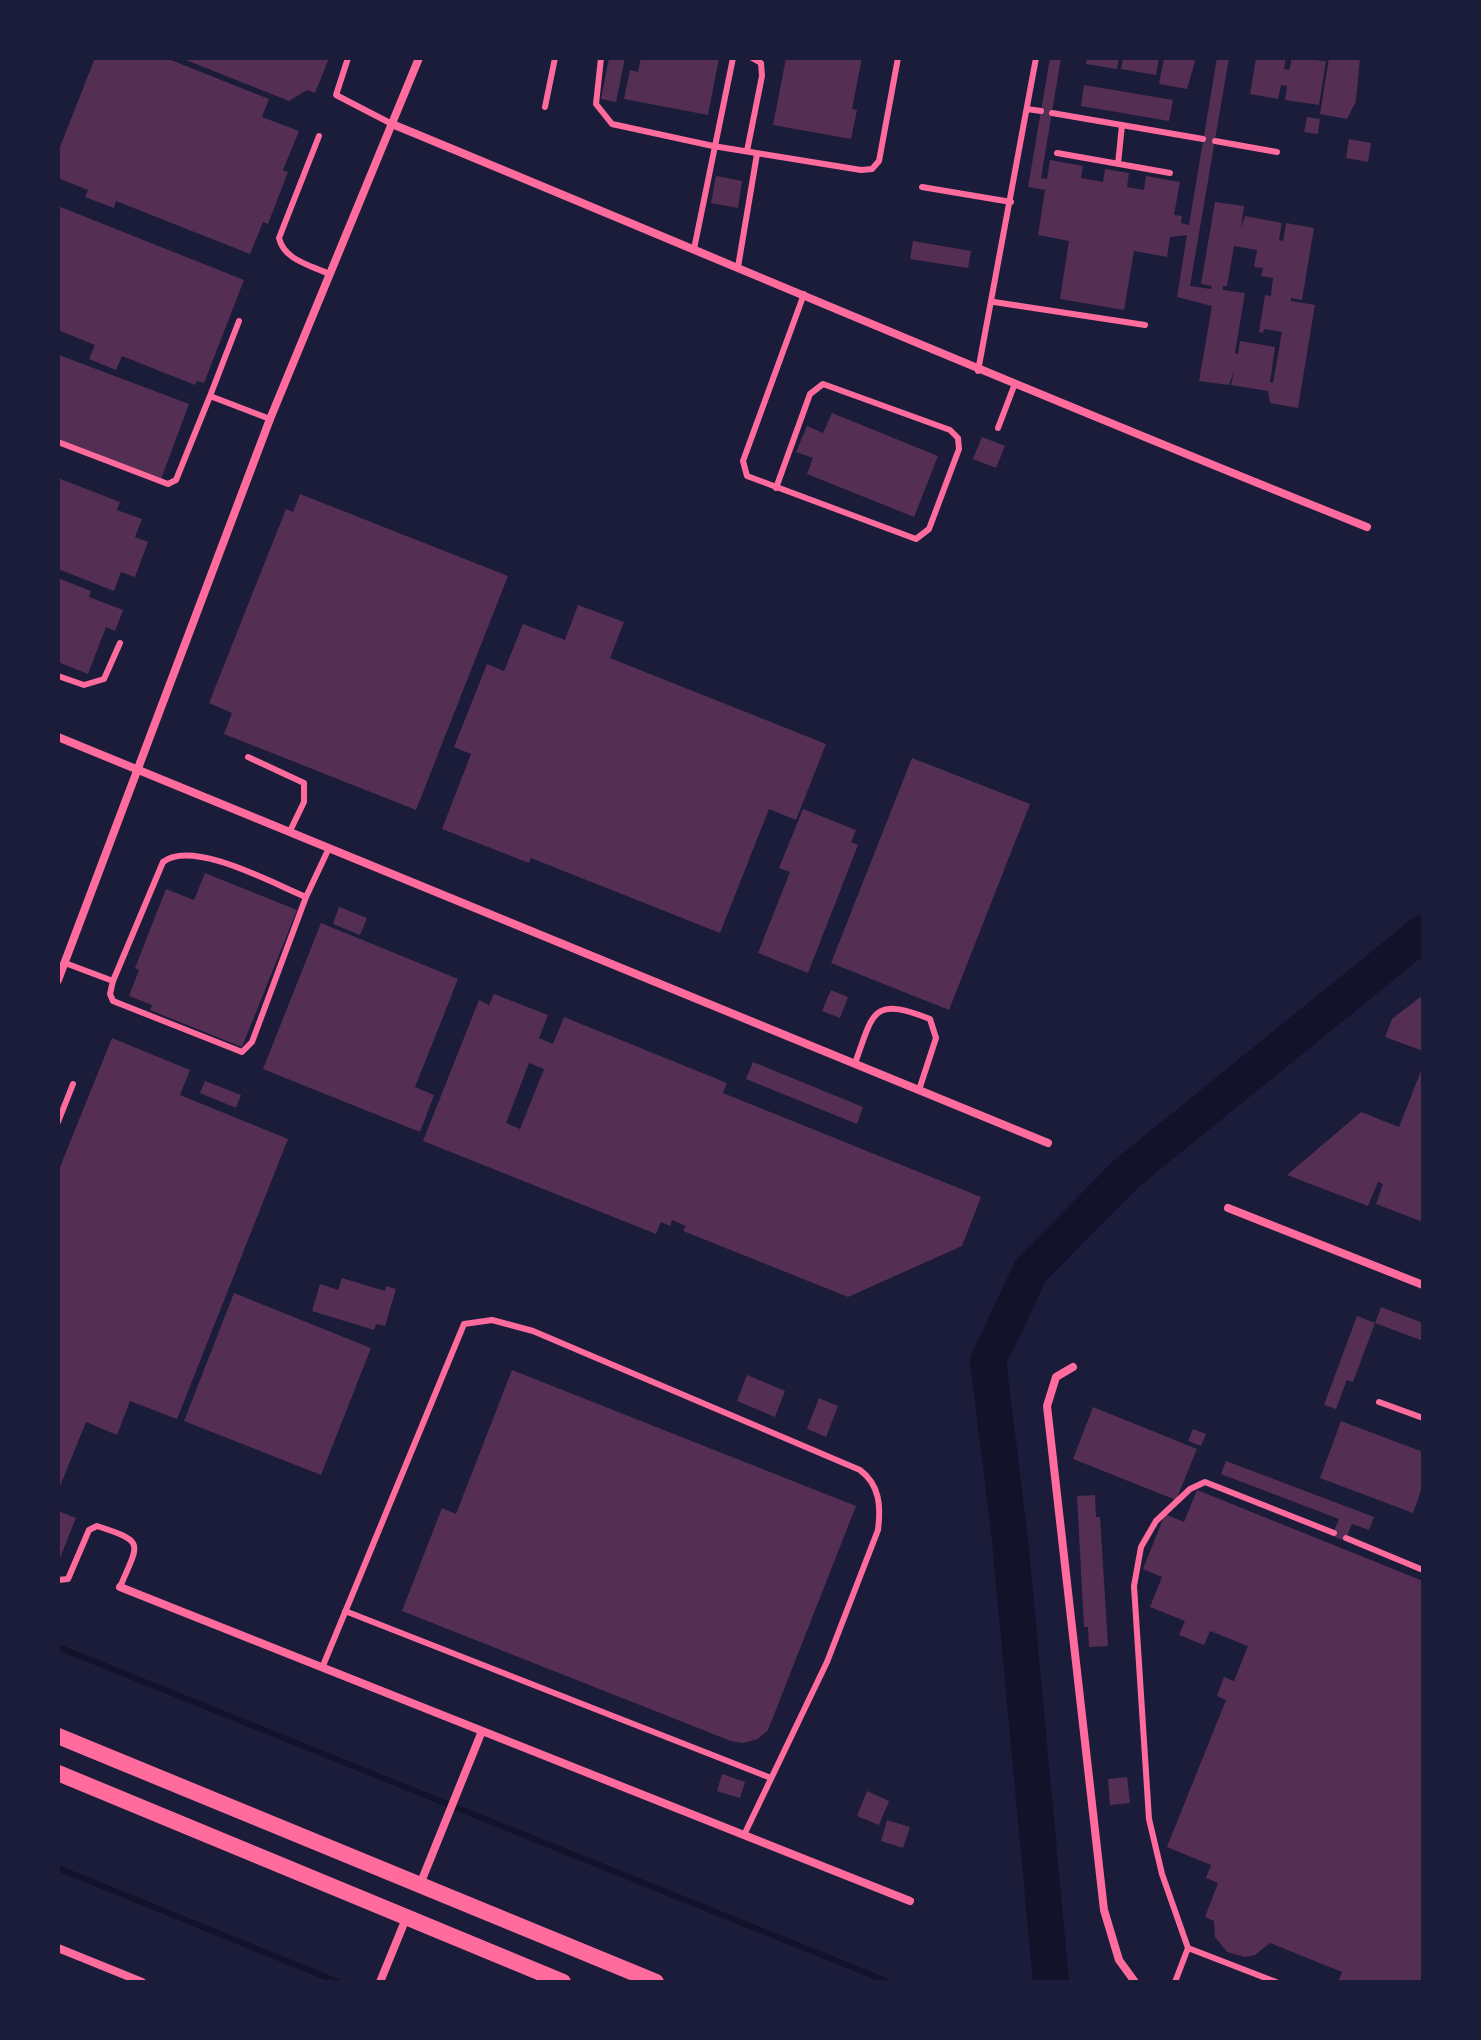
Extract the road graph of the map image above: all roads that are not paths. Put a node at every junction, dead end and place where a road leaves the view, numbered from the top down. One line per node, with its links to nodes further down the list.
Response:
1 (348, 58): 13 (lane)
2 (419, 58): 13 (street)
3 (555, 58): 9 (lane)
4 (601, 58): 18 (lane)
5 (733, 58): 18 (lane)
6 (752, 58): 19 (lane)
7 (898, 58): 22 (lane)
8 (1036, 58): 10 (lane)
9 (545, 107)
10 (1027, 109): 11 (lane); 26 (lane)
11 (1041, 111)
12 (1052, 113): 14 (lane)
13 (392, 124): 27 (street); 29 (street)
14 (1122, 125): 16 (lane); 23 (lane)
15 (319, 136): 29 (lane)
16 (1203, 139)
17 (1215, 141): 20 (lane)
18 (713, 146): 19 (lane); 27 (lane)
19 (747, 151): 22 (lane)
20 (1277, 152)
21 (1057, 153): 23 (lane)
22 (757, 154): 28 (lane)
23 (1118, 164): 24 (lane)
24 (1170, 173)
25 (922, 187): 26 (lane)
26 (1011, 202): 31 (lane)
27 (694, 249): 28 (street)
28 (738, 267): 30 (street)
29 (329, 274): 37 (street)
30 (804, 294): 34 (street); 40 (lane)
31 (994, 302): 33 (lane); 34 (lane)
32 (239, 321): 36 (lane)
33 (1145, 325)
34 (978, 371): 35 (street)
35 (1014, 386): 38 (lane); 41 (street)
36 (210, 396): 37 (lane); 39 (lane)
37 (270, 419): 46 (street)
38 (998, 428)
39 (58, 442)
40 (776, 488): 40 (lane)
41 (1367, 527)
42 (120, 643): 43 (lane)
43 (58, 676)
44 (58, 737): 46 (street)
45 (248, 757): 47 (lane)
46 (138, 769): 47 (street); 50 (street)
47 (290, 831): 48 (street)
48 (329, 848): 49 (lane); 53 (street)
49 (306, 897): 52 (lane); 52 (lane)
50 (65, 963): 51 (street); 52 (lane)
51 (58, 980)
52 (113, 981)
53 (855, 1063): 55 (street); 55 (lane)
54 (73, 1084): 56 (lane)
55 (919, 1090): 57 (street)
56 (58, 1122)
57 (1048, 1143)
58 (1228, 1208): 59 (street)
59 (1423, 1285)
60 (1073, 1367): 84 (street)
61 (1379, 1402): 62 (lane)
62 (1423, 1418)
63 (1334, 1533): 79 (lane)
64 (1346, 1538): 65 (lane)
65 (1423, 1570)
66 (58, 1580): 67 (lane)
67 (120, 1587): 69 (street)
68 (345, 1611): 69 (lane); 73 (lane); 73 (lane)
69 (322, 1668): 70 (street)
70 (482, 1731): 74 (street); 75 (street)
71 (58, 1736): 75 (main road)
72 (58, 1773): 77 (main road)
73 (771, 1778): 74 (lane)
74 (744, 1835): 76 (street)
75 (421, 1882): 83 (main road)
76 (910, 1901)
77 (407, 1915): 80 (street); 82 (main road)
78 (58, 1948): 81 (street)
79 (1188, 1948): 85 (lane); 86 (lane)
80 (381, 1980)
81 (142, 1982)
82 (563, 1982)
83 (656, 1982)
84 (1135, 1982)
85 (1175, 1982)
86 (1276, 1982)

